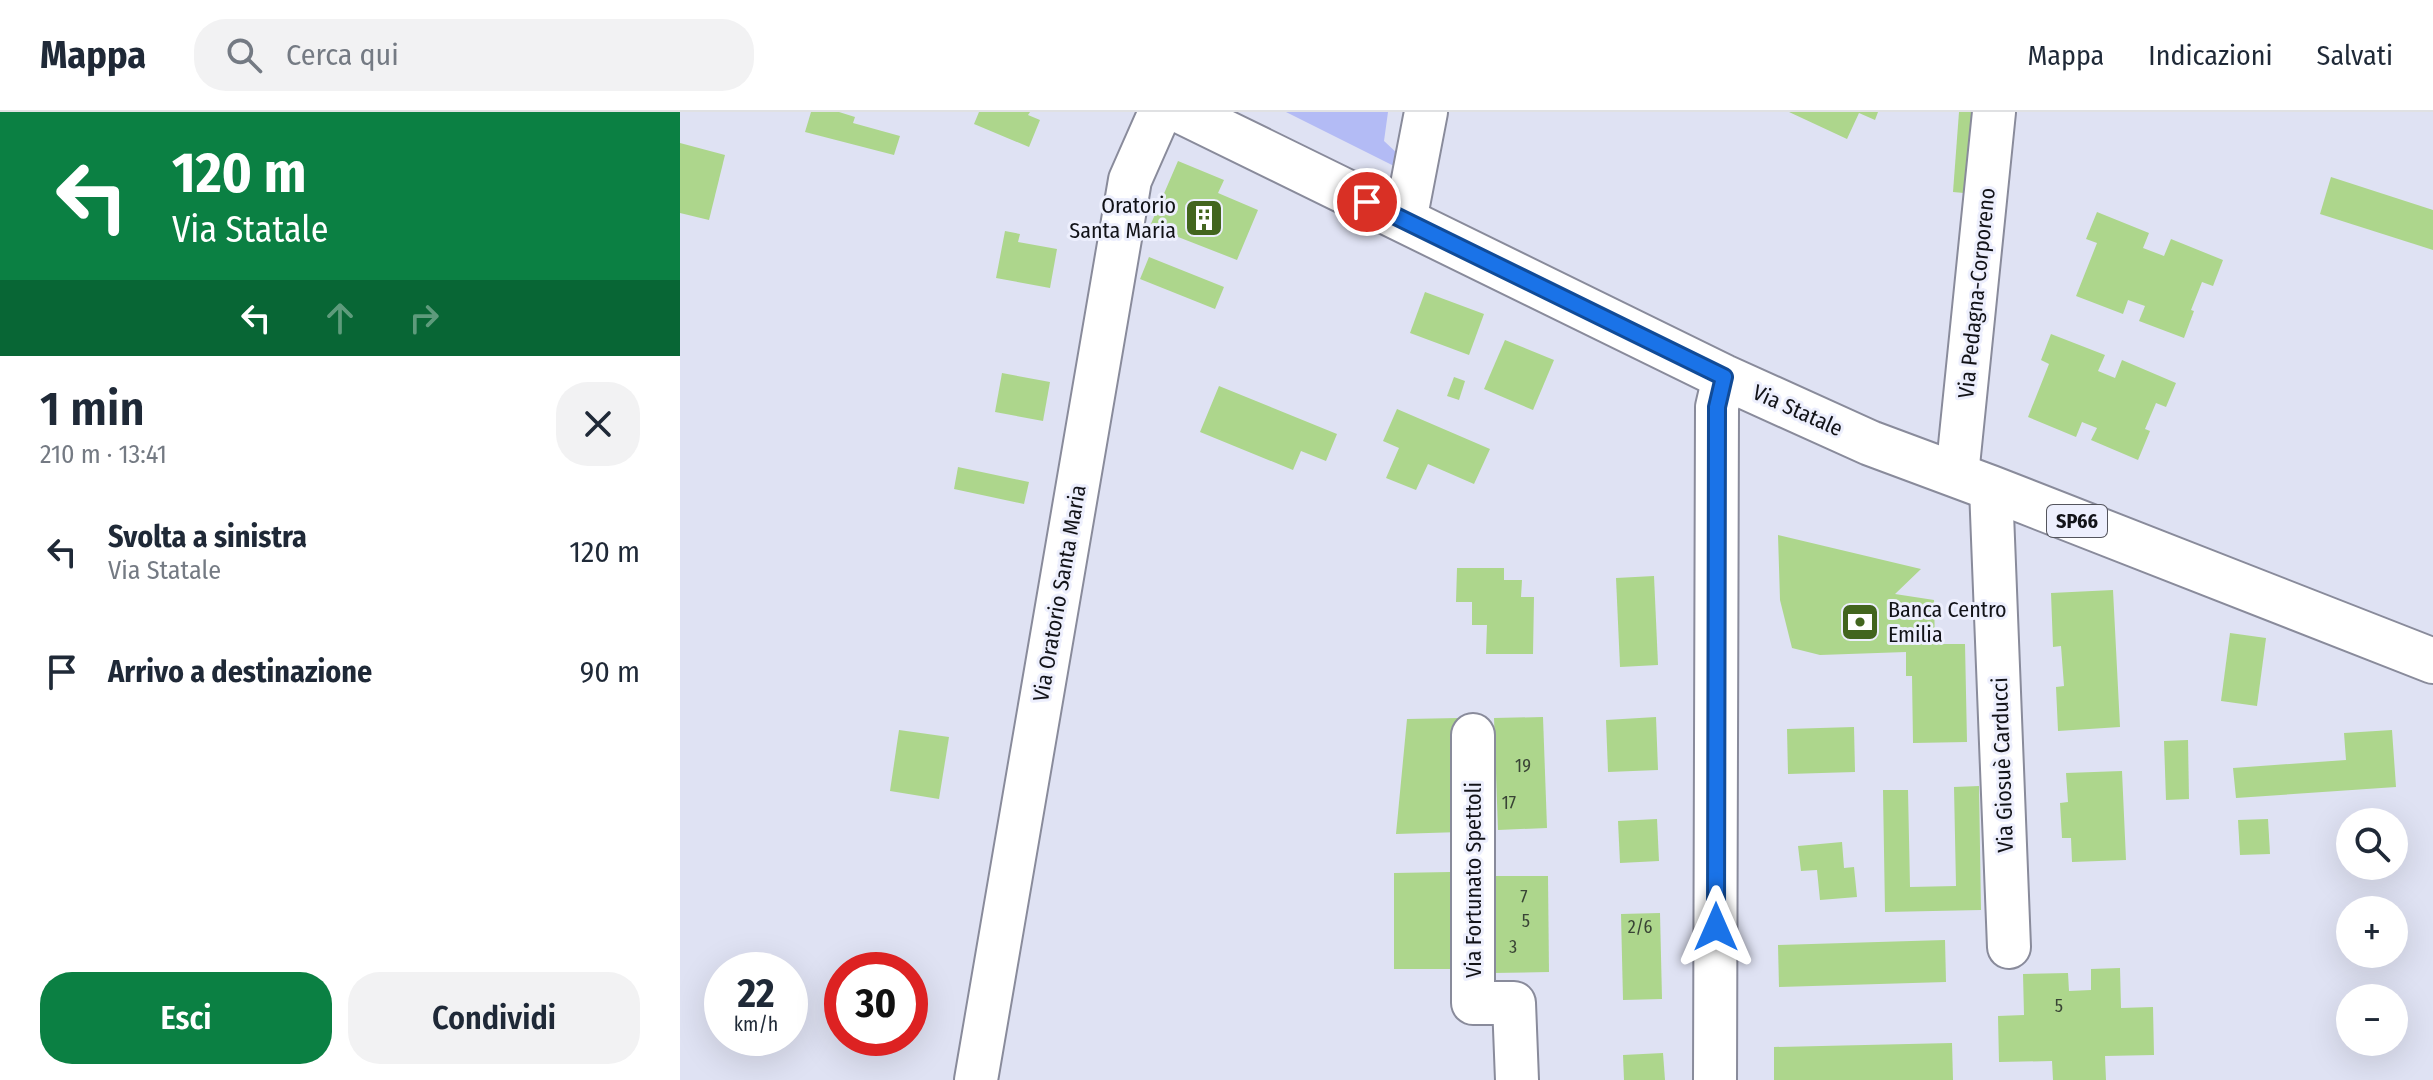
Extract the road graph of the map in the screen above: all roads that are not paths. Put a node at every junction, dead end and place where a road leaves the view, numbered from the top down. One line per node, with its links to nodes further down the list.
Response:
1 (1160, 112): 11 (street, Via Oratorio Santa Maria)
2 (1183, 112): 5 (main road, Via Statale / SP66)
3 (1426, 112): 5 (street)
4 (1994, 112): 7 (street, Via Pedagna-Corporeno)
5 (1405, 221): 6 (main road, Via Statale / SP66)
6 (1724, 377): 7 (main road, Via Statale / SP66); 13 (street)
7 (1974, 481): 8 (main road, Via Statale / SP66); 10 (street, Via Giosuè Carducci)
8 (2433, 661)
9 (1473, 735): 12 (street, Via Fortunato Spettoli)
10 (2009, 947)
11 (976, 1080)
12 (1517, 1080)
13 (1715, 1080)

